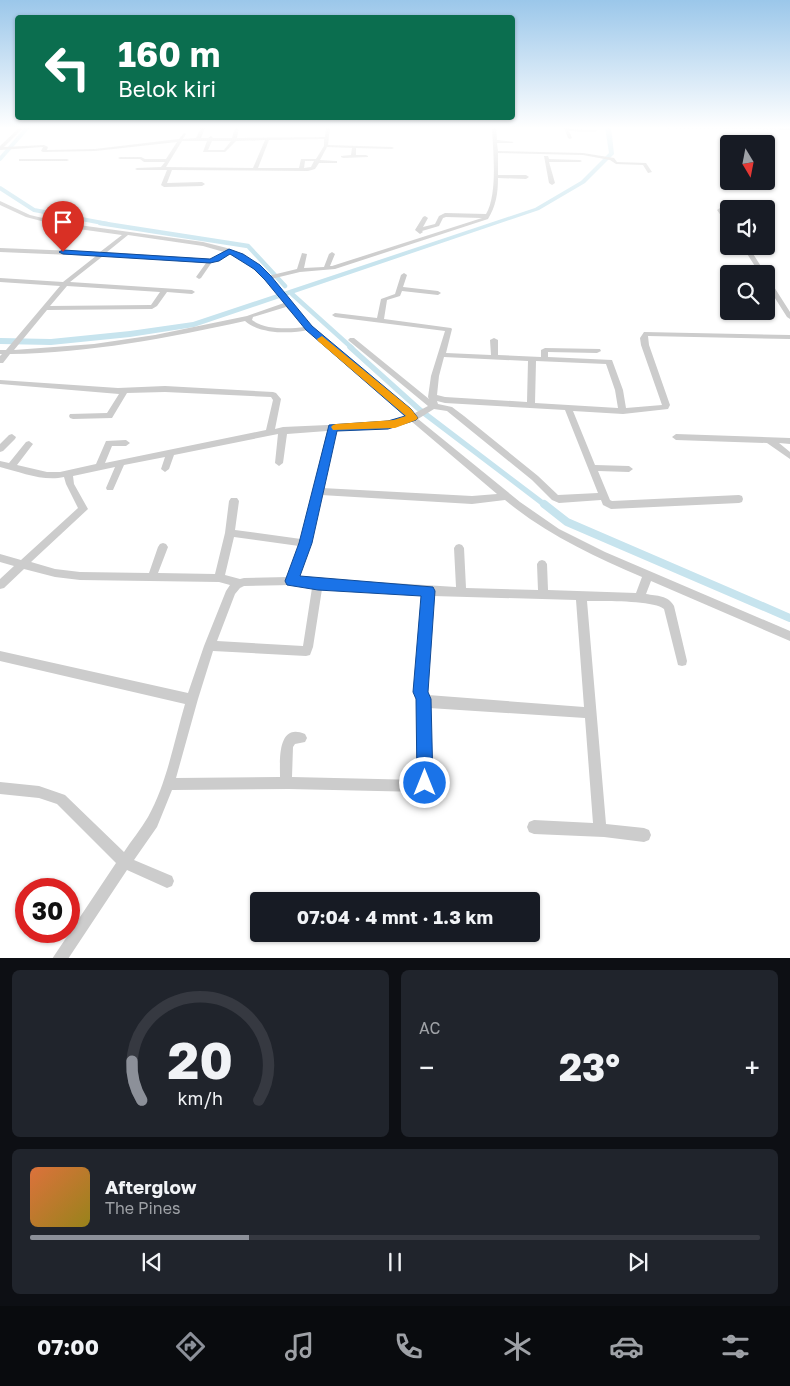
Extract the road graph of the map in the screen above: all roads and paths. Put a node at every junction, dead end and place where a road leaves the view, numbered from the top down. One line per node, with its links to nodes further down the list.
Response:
1 (169, 172): 9 (street)
2 (261, 172): 3 (street)
3 (294, 172)
4 (520, 172): 6 (street)
5 (550, 172): 8 (street)
6 (495, 174): 7 (street); 11 (street)
7 (526, 177)
8 (552, 183)
9 (202, 184)
10 (0, 204): 14 (street)
11 (488, 216): 13 (street); 15 (street)
12 (425, 218): 13 (street)
13 (418, 230): 15 (street)
14 (127, 233): 17 (street); 18 (street)
15 (428, 238): 22 (street)
16 (0, 250): 18 (street)
17 (229, 251): 21 (street); 26 (street)
18 (102, 254): 21 (street); 28 (street)
19 (304, 254): 23 (street)
20 (332, 254): 22 (street)
21 (210, 261): 25 (street)
22 (326, 269): 23 (street)
23 (300, 270): 26 (street)
24 (404, 276): 29 (street)
25 (199, 277)
26 (270, 278): 34 (street)
27 (0, 280): 28 (street)
28 (66, 283): 30 (street); 35 (street)
29 (400, 289): 32 (street); 39 (street)
30 (165, 290): 31 (street); 35 (street)
31 (192, 292)
32 (438, 292)
33 (775, 293): 37 (street)
34 (283, 297): 38 (street); 40 (street)
35 (44, 308): 44 (street)
36 (336, 315): 39 (street)
37 (790, 317)
38 (247, 318): 40 (street); 44 (street)
39 (380, 320): 48 (street)
40 (305, 329): 61 (street)
41 (790, 337): 59 (street)
42 (352, 340): 56 (street)
43 (494, 340): 49 (street)
44 (11, 348): 46 (street); 52 (street)
45 (597, 351): 51 (street)
46 (0, 352)
47 (607, 353): 53 (street)
48 (441, 355): 49 (street); 56 (street)
49 (495, 358): 50 (street)
50 (532, 360): 51 (street); 57 (street)
51 (544, 360): 53 (street)
52 (0, 361)
53 (609, 362): 59 (street)
54 (0, 382): 55 (street)
55 (125, 391): 60 (street); 64 (street)
56 (433, 404): 57 (street); 61 (street); 86 (street)
57 (531, 404): 58 (street)
58 (568, 407): 59 (street); 79 (street)
59 (623, 411)
60 (73, 416)
61 (415, 417): 62 (street); 85 (street)
62 (332, 428): 63 (street); 84 (street)
63 (283, 430): 64 (street); 75 (street)
64 (270, 432): 72 (street)
65 (12, 437): 71 (street)
66 (676, 437): 67 (street)
67 (769, 440): 68 (street); 73 (street)
68 (790, 441)
69 (126, 442): 78 (street)
70 (29, 444): 77 (street)
71 (0, 450)
72 (170, 453): 74 (street); 80 (street)
73 (790, 456)
74 (121, 463): 78 (street); 83 (street)
75 (279, 463)
76 (0, 464): 77 (street)
77 (11, 467): 82 (street)
78 (99, 467): 82 (street)
79 (593, 468): 81 (street); 86 (street)
80 (165, 469)
81 (628, 469)
82 (68, 474): 94 (street)
83 (110, 488)
84 (319, 491): 85 (street); 90 (street)
85 (507, 496): 96 (street)
86 (604, 496): 87 (street)
87 (739, 499)
88 (234, 501): 89 (street)
89 (230, 533): 90 (street); 98 (street)
90 (306, 543): 99 (street)
91 (164, 547): 97 (street)
92 (459, 548): 104 (street)
93 (0, 558): 94 (street)
94 (22, 564): 97 (street); 102 (street)
95 (542, 564): 105 (street)
96 (648, 575): 107 (street); 108 (street)
97 (152, 577): 98 (street)
98 (219, 578): 100 (street)
99 (292, 581): 100 (street); 101 (street)
100 (239, 583): 109 (street)
101 (318, 584): 103 (street); 109 (street)
102 (0, 585)
103 (428, 591): 104 (street); 112 (street)
104 (461, 592): 105 (street)
105 (543, 594): 106 (street)
106 (581, 596): 107 (street); 114 (street)
107 (639, 598): 111 (street)
108 (790, 636)
109 (210, 646): 113 (street)
110 (0, 656): 113 (street)
111 (682, 661)
112 (423, 699): 114 (street); 116 (street)
113 (192, 700): 117 (street)
114 (591, 713): 120 (street)
115 (301, 738): 116 (street)
116 (286, 783): 117 (street)
117 (169, 784): 122 (street)
118 (0, 788): 122 (street)
119 (534, 827): 120 (street)
120 (600, 830): 121 (street)
121 (644, 836)
122 (124, 862): 123 (street); 124 (street)
123 (167, 881)
124 (60, 958)

